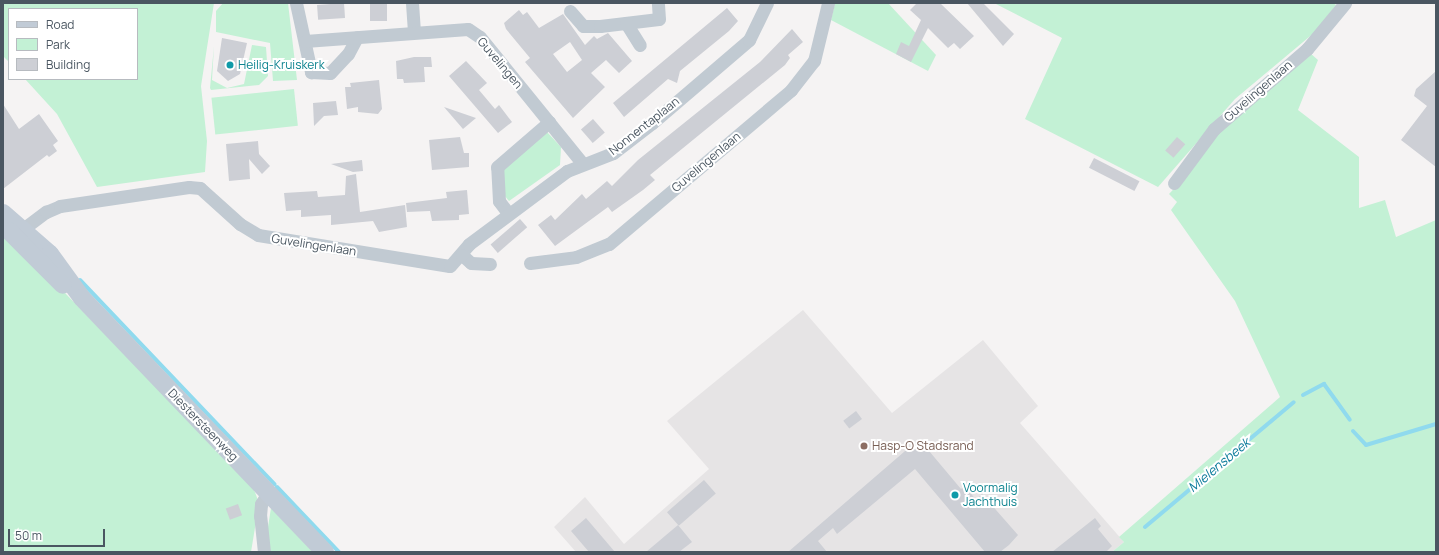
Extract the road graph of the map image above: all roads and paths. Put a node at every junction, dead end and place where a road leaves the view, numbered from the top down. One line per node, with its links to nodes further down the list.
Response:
1 (296, 3): 11 (street)
2 (412, 3): 9 (street)
3 (658, 3): 8 (street)
4 (767, 3): 14 (street, Nonnentaplaan)
5 (828, 3): 21 (street, Guvelingenlaan)
6 (1345, 3): 15 (street, Guvelingenlaan)
7 (570, 11): 8 (street)
8 (626, 23): 12 (street)
9 (414, 32): 10 (street, Guvelingen); 13 (street, Guvelingen)
10 (357, 37): 11 (street, Guvelingen); 11 (street)
11 (305, 41)
12 (640, 45)
13 (549, 122): 14 (street, Guvelingen); 17 (street)
14 (582, 163): 17 (street, Nonnentaplaan)
15 (1174, 183)
16 (3, 213): 18 (main road, Diestersteenweg)
17 (508, 213): 19 (street, Nonnentaplaan)
18 (13, 230): 19 (street, Guvelingenlaan); 22 (main road, Diestersteenweg)
19 (462, 255): 20 (street)
20 (490, 264)
21 (530, 264)
22 (268, 494): 23 (street); 24 (main road, Diestersteenweg)
23 (264, 552)
24 (325, 552)

